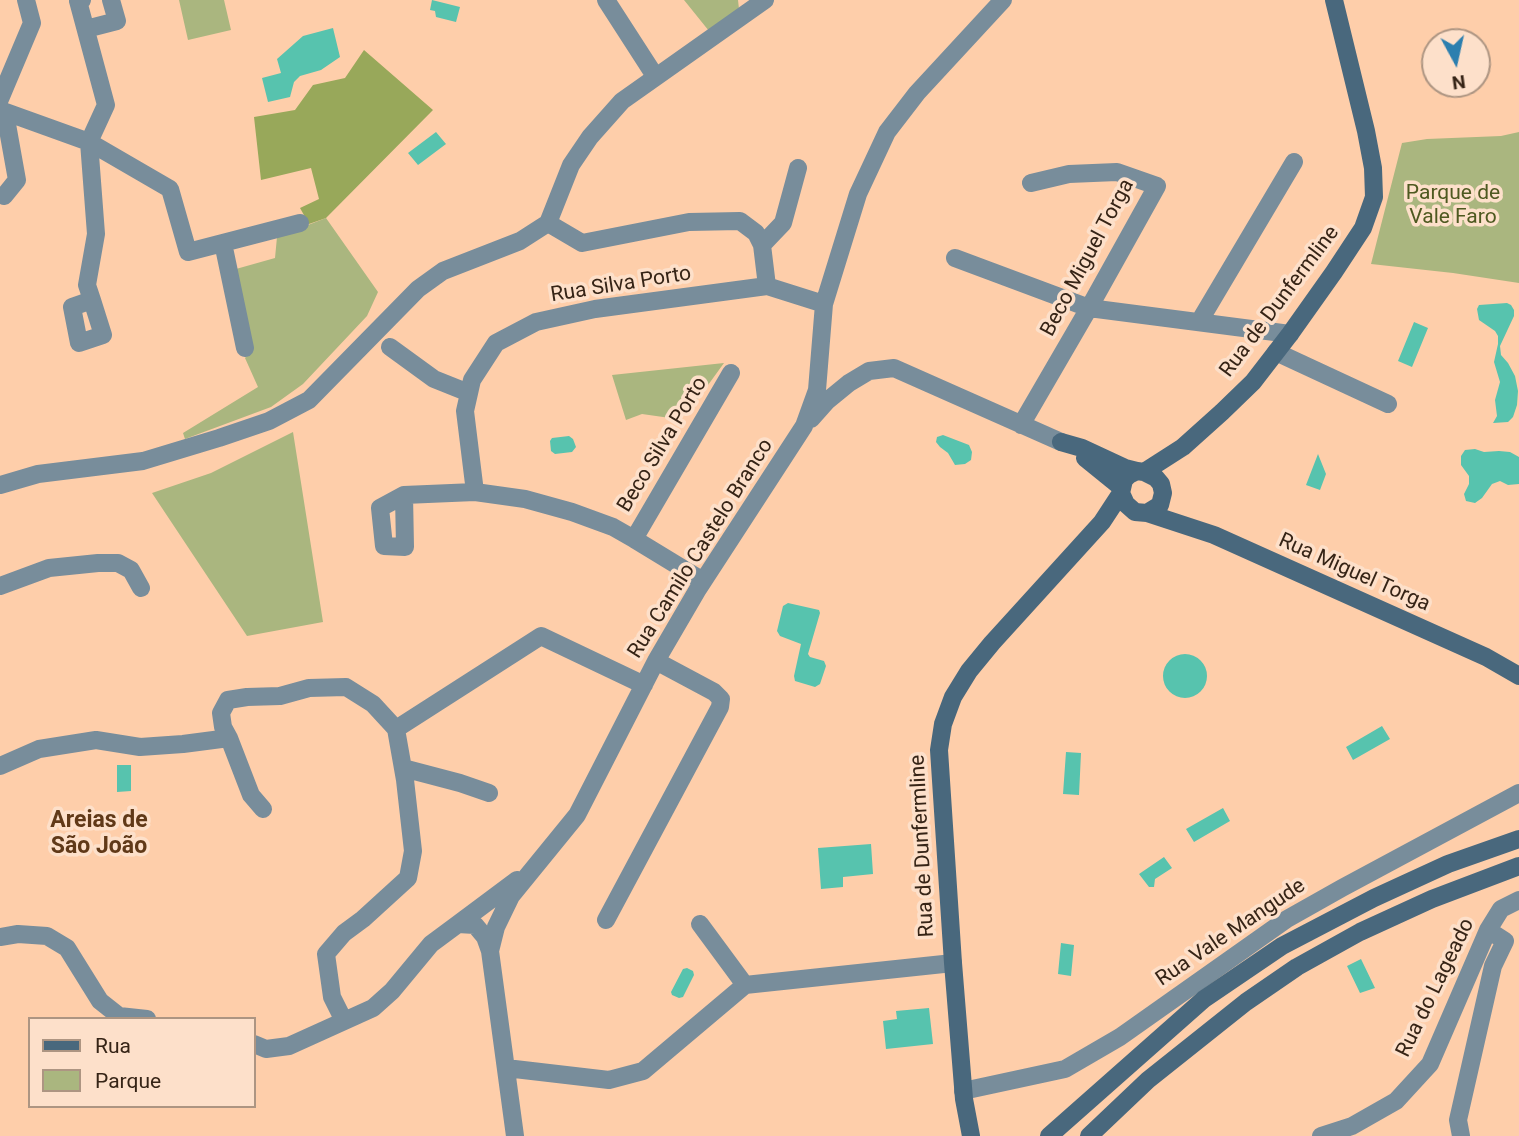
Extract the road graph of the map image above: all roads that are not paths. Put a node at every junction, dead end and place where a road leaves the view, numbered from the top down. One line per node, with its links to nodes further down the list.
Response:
1 (26, 0): 10 (street)
2 (82, 0): 8 (street)
3 (111, 0): 8 (street)
4 (606, 0): 9 (street)
5 (765, 0): 9 (street)
6 (1003, 0): 23 (street, Rua Camilo Castelo Branco)
7 (1334, 0): 26 (street, Rua de Dunfermline)
8 (86, 29): 11 (street)
9 (655, 76): 17 (street)
10 (2, 107): 11 (street); 15 (street)
11 (89, 142): 18 (street); 22 (street)
12 (1294, 162): 25 (street)
13 (798, 168): 19 (street)
14 (1031, 183): 24 (street, Beco Miguel Torga)
15 (4, 196)
16 (300, 223): 18 (street)
17 (548, 223): 19 (street); 40 (street)
18 (223, 243): 28 (street)
19 (762, 244): 21 (street)
20 (955, 258): 24 (street)
21 (767, 286): 23 (street, Rua Silva Porto); 33 (street, Rua Silva Porto)
22 (92, 300)
23 (824, 304): 31 (street, Rua Camilo Castelo Branco)
24 (1088, 308): 25 (street); 35 (street, Beco Miguel Torga)
25 (1199, 322): 26 (street)
26 (1290, 334): 29 (street, Rua de Dunfermline)
27 (390, 347): 33 (street)
28 (245, 348)
29 (1276, 352): 34 (street); 38 (street, Rua de Dunfermline)
30 (731, 373): 48 (street, Beco Silva Porto)
31 (819, 373): 32 (street); 36 (street, Rua Camilo Castelo Branco)
32 (849, 383): 35 (street); 36 (street)
33 (469, 393): 43 (street, Rua Silva Porto)
34 (1388, 404)
35 (1021, 425): 37 (street)
36 (804, 426): 49 (street, Rua Camilo Castelo Branco)
37 (1062, 442): 39 (street); 42 (street)
38 (1183, 447): 39 (street, Rua de Dunfermline); 41 (street, Rua de Dunfermline)
39 (1141, 472): 41 (street); 42 (street)
40 (0, 485)
41 (1162, 489): 45 (street); 47 (street, Rua Miguel Torga)
42 (1121, 490): 45 (street); 46 (street, Rua de Dunfermline)
43 (475, 492): 44 (street); 48 (street)
44 (404, 495)
45 (1141, 512): 46 (street); 47 (street, Rua Miguel Torga)
46 (1102, 522): 74 (street, Rua de Dunfermline)
47 (1205, 531): 52 (street, Rua Miguel Torga)
48 (634, 539): 49 (street)
49 (703, 580): 53 (street, Rua Camilo Castelo Branco)
50 (0, 586): 51 (street)
51 (141, 588)
52 (1486, 657): 54 (street); 55 (street)
53 (656, 662): 56 (street, Rua Camilo Castelo Branco); 68 (street)
54 (1519, 667)
55 (1519, 676)
56 (644, 685): 57 (street); 66 (street, Rua Camilo Castelo Branco)
57 (396, 729): 58 (street); 60 (street)
58 (229, 738): 59 (street); 63 (street)
59 (0, 766)
60 (403, 768): 61 (street); 77 (street)
61 (489, 793)
62 (1519, 793): 80 (street, Rua Vale Mangude)
63 (263, 809)
64 (1519, 839): 84 (street)
65 (1519, 866): 85 (street)
66 (530, 870): 69 (street); 73 (street, Rua Camilo Castelo Branco)
67 (1519, 900): 71 (street, Rua do Lageado)
68 (606, 920)
69 (458, 924): 73 (street); 77 (street)
70 (700, 924): 75 (street)
71 (1488, 930): 86 (street, Rua do Lageado); 87 (street)
72 (0, 937): 76 (street)
73 (490, 951): 79 (street, Rua Camilo Castelo Branco)
74 (953, 963): 75 (street); 80 (street, Rua de Dunfermline)
75 (745, 985): 79 (street)
76 (128, 1017)
77 (344, 1021): 78 (street)
78 (256, 1045)
79 (506, 1068): 81 (street, Rua Camilo Castelo Branco)
80 (964, 1095): 82 (street, Rua de Dunfermline); 83 (street, Rua de Dunfermline)
81 (515, 1136)
82 (962, 1136)
83 (971, 1136)
84 (1049, 1136)
85 (1089, 1136)
86 (1321, 1136)
87 (1461, 1136)

